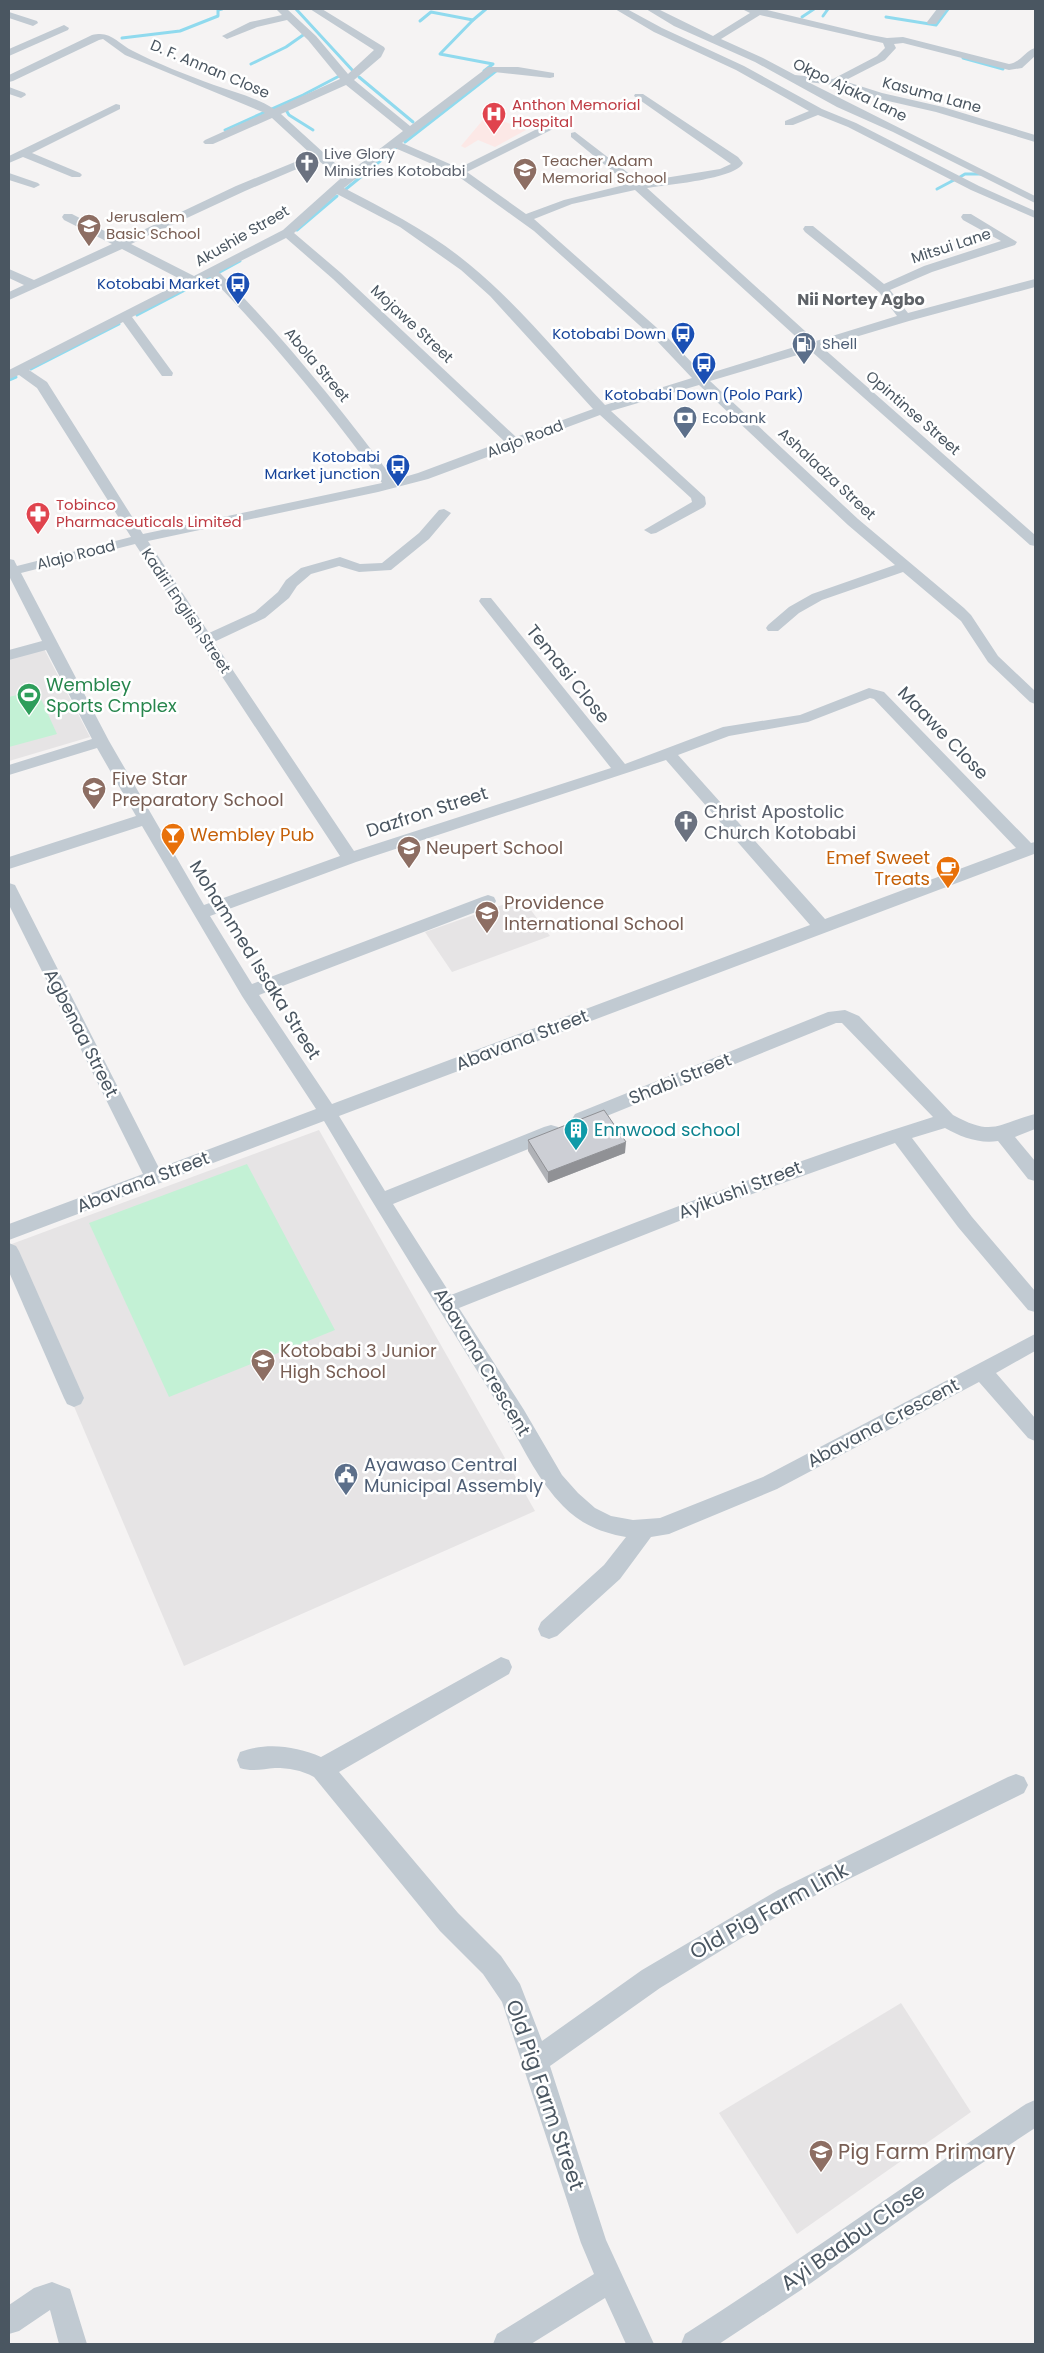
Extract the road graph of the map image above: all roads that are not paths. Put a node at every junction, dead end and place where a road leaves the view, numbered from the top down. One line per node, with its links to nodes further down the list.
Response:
1 (281, 9): 9 (street)
2 (314, 9): 21 (street)
3 (620, 9): 28 (street)
4 (651, 9): 14 (street, Okpo Ajaka Lane)
5 (747, 9): 7 (street)
6 (942, 9): 10 (street)
7 (760, 11): 14 (street); 15 (street)
8 (9, 14): 11 (street)
9 (289, 17): 13 (street); 21 (street)
10 (932, 22)
11 (34, 23)
12 (64, 28): 17 (street)
13 (227, 36)
14 (713, 40): 19 (street, Okpo Ajaka Lane)
15 (887, 41): 16 (street); 22 (street)
16 (1035, 51)
17 (9, 53)
18 (550, 75): 33 (street, Akushie Street)
19 (791, 78): 22 (street, Kasuma Lane); 48 (street, Okpo Ajaka Lane)
20 (9, 79): 29 (street, D. F. Annan Close)
21 (347, 80): 29 (street); 33 (street)
22 (835, 82): 26 (street, Kasuma Lane)
23 (9, 90): 24 (street)
24 (21, 95)
25 (639, 96): 46 (street)
26 (913, 103): 30 (street); 35 (street, Kasuma Lane)
27 (116, 107): 38 (street)
28 (818, 111): 31 (street); 49 (street)
29 (273, 112): 36 (street); 39 (street, D. F. Annan Close)
30 (899, 114)
31 (789, 123)
32 (555, 124): 41 (street)
33 (409, 131): 37 (street, Akushie Street)
34 (574, 135): 46 (street, Opintinse Street)
35 (1035, 138)
36 (209, 142)
37 (394, 143): 41 (street, Ashaladza Street); 44 (street, Akushie Street)
38 (24, 153): 40 (street); 42 (street)
39 (319, 156): 44 (street, D. F. Annan Close); 55 (street)
40 (9, 160)
41 (459, 172): 52 (street, Ashaladza Street)
42 (76, 175)
43 (9, 176): 45 (street)
44 (347, 179): 47 (street, Akushie Street)
45 (34, 185)
46 (637, 185): 52 (street); 65 (street, Opintinse Street)
47 (336, 189): 54 (street, Akushie Street); 69 (street)
48 (1035, 200)
49 (1035, 215)
50 (68, 217): 55 (street)
51 (967, 217): 61 (street, Mitsui Lane)
52 (524, 219): 68 (street, Ashaladza Street)
53 (808, 230): 61 (street)
54 (287, 233): 56 (street, Akushie Street); 70 (street, Mojawe Street)
55 (124, 244): 58 (street); 60 (street)
56 (212, 272): 58 (street, Akushie Street); 71 (street, Abola Street)
57 (9, 273): 60 (street)
58 (194, 281): 63 (street, Akushie Street)
59 (1035, 283): 64 (street, Alajo Road)
60 (34, 285): 62 (street)
61 (883, 289): 64 (street)
62 (9, 296)
63 (126, 317): 66 (street, Akushie Street); 67 (street)
64 (905, 318): 65 (street, Alajo Road)
65 (815, 346): 68 (street, Alajo Road); 75 (street, Opintinse Street)
66 (14, 373): 74 (street, Kadiri English Street)
67 (167, 373)
68 (702, 380): 69 (street, Alajo Road); 76 (street, Ashaladza Street)
69 (602, 410): 70 (street, Alajo Road); 73 (street)
70 (514, 443): 71 (street, Alajo Road)
71 (390, 484): 74 (street, Alajo Road)
72 (444, 513): 78 (street)
73 (651, 530)
74 (139, 539): 77 (street, Alajo Road); 81 (street, Kadiri English Street)
75 (1034, 540)
76 (906, 566): 80 (street); 84 (street, Ashaladza Street)
77 (10, 569): 82 (street, Mohammed Issaka Street)
78 (284, 595): 81 (street)
79 (486, 601): 88 (street, Temasi Close)
80 (773, 628)
81 (206, 640): 91 (street, Kadiri English Street)
82 (50, 644): 83 (street); 85 (street, Mohammed Issaka Street)
83 (9, 655)
84 (1035, 699)
85 (101, 741): 87 (street); 89 (street, Mohammed Issaka Street)
86 (669, 754): 88 (street, Dazfron Street); 90 (street, Maawe Close); 96 (street)
87 (9, 770)
88 (621, 770): 91 (street, Dazfron Street)
89 (146, 819): 92 (street); 95 (street, Mohammed Issaka Street)
90 (1031, 848): 96 (street, Abavana Street)
91 (350, 858): 95 (street, Dazfron Street)
92 (9, 863)
93 (9, 889): 104 (street, Agbenaa Street)
94 (488, 901): 97 (street)
95 (200, 913): 97 (street, Mohammed Issaka Street)
96 (822, 928): 98 (street, Abavana Street)
97 (248, 992): 98 (street, Mohammed Issaka Street)
98 (328, 1113): 104 (street, Abavana Street); 105 (street, Abavana Crescent)
99 (947, 1120): 101 (street, Ayikushi Street); 102 (street); 105 (street, Shabi Street)
100 (1035, 1121): 102 (street)
101 (898, 1134): 108 (street, Ayikushi Street); 109 (street)
102 (1003, 1135): 103 (street)
103 (1035, 1174)
104 (154, 1177): 106 (street, Abavana Street)
105 (381, 1201): 108 (street, Abavana Crescent)
106 (9, 1232)
107 (9, 1251): 112 (street)
108 (448, 1304): 114 (street, Abavana Crescent)
109 (1035, 1304)
110 (1035, 1342): 111 (street, Abavana Crescent)
111 (982, 1371): 113 (street); 114 (street, Abavana Crescent)
112 (74, 1398)
113 (1035, 1432)
114 (644, 1530): 115 (street)
115 (549, 1629)
116 (501, 1667): 118 (street)
117 (248, 1760): 118 (street, Old Pig Farm Street)
118 (322, 1769): 120 (street, Old Pig Farm Street)
119 (1016, 1785): 120 (street, Old Pig Farm Link)
120 (536, 2060): 122 (street, Old Pig Farm Street)
121 (1035, 2113): 127 (street, Ayi Baabu Close)
122 (610, 2278): 125 (street); 126 (street, Old Pig Farm Street)
123 (9, 2321): 124 (street)
124 (73, 2344)
125 (507, 2344)
126 (640, 2344)
127 (695, 2344)

